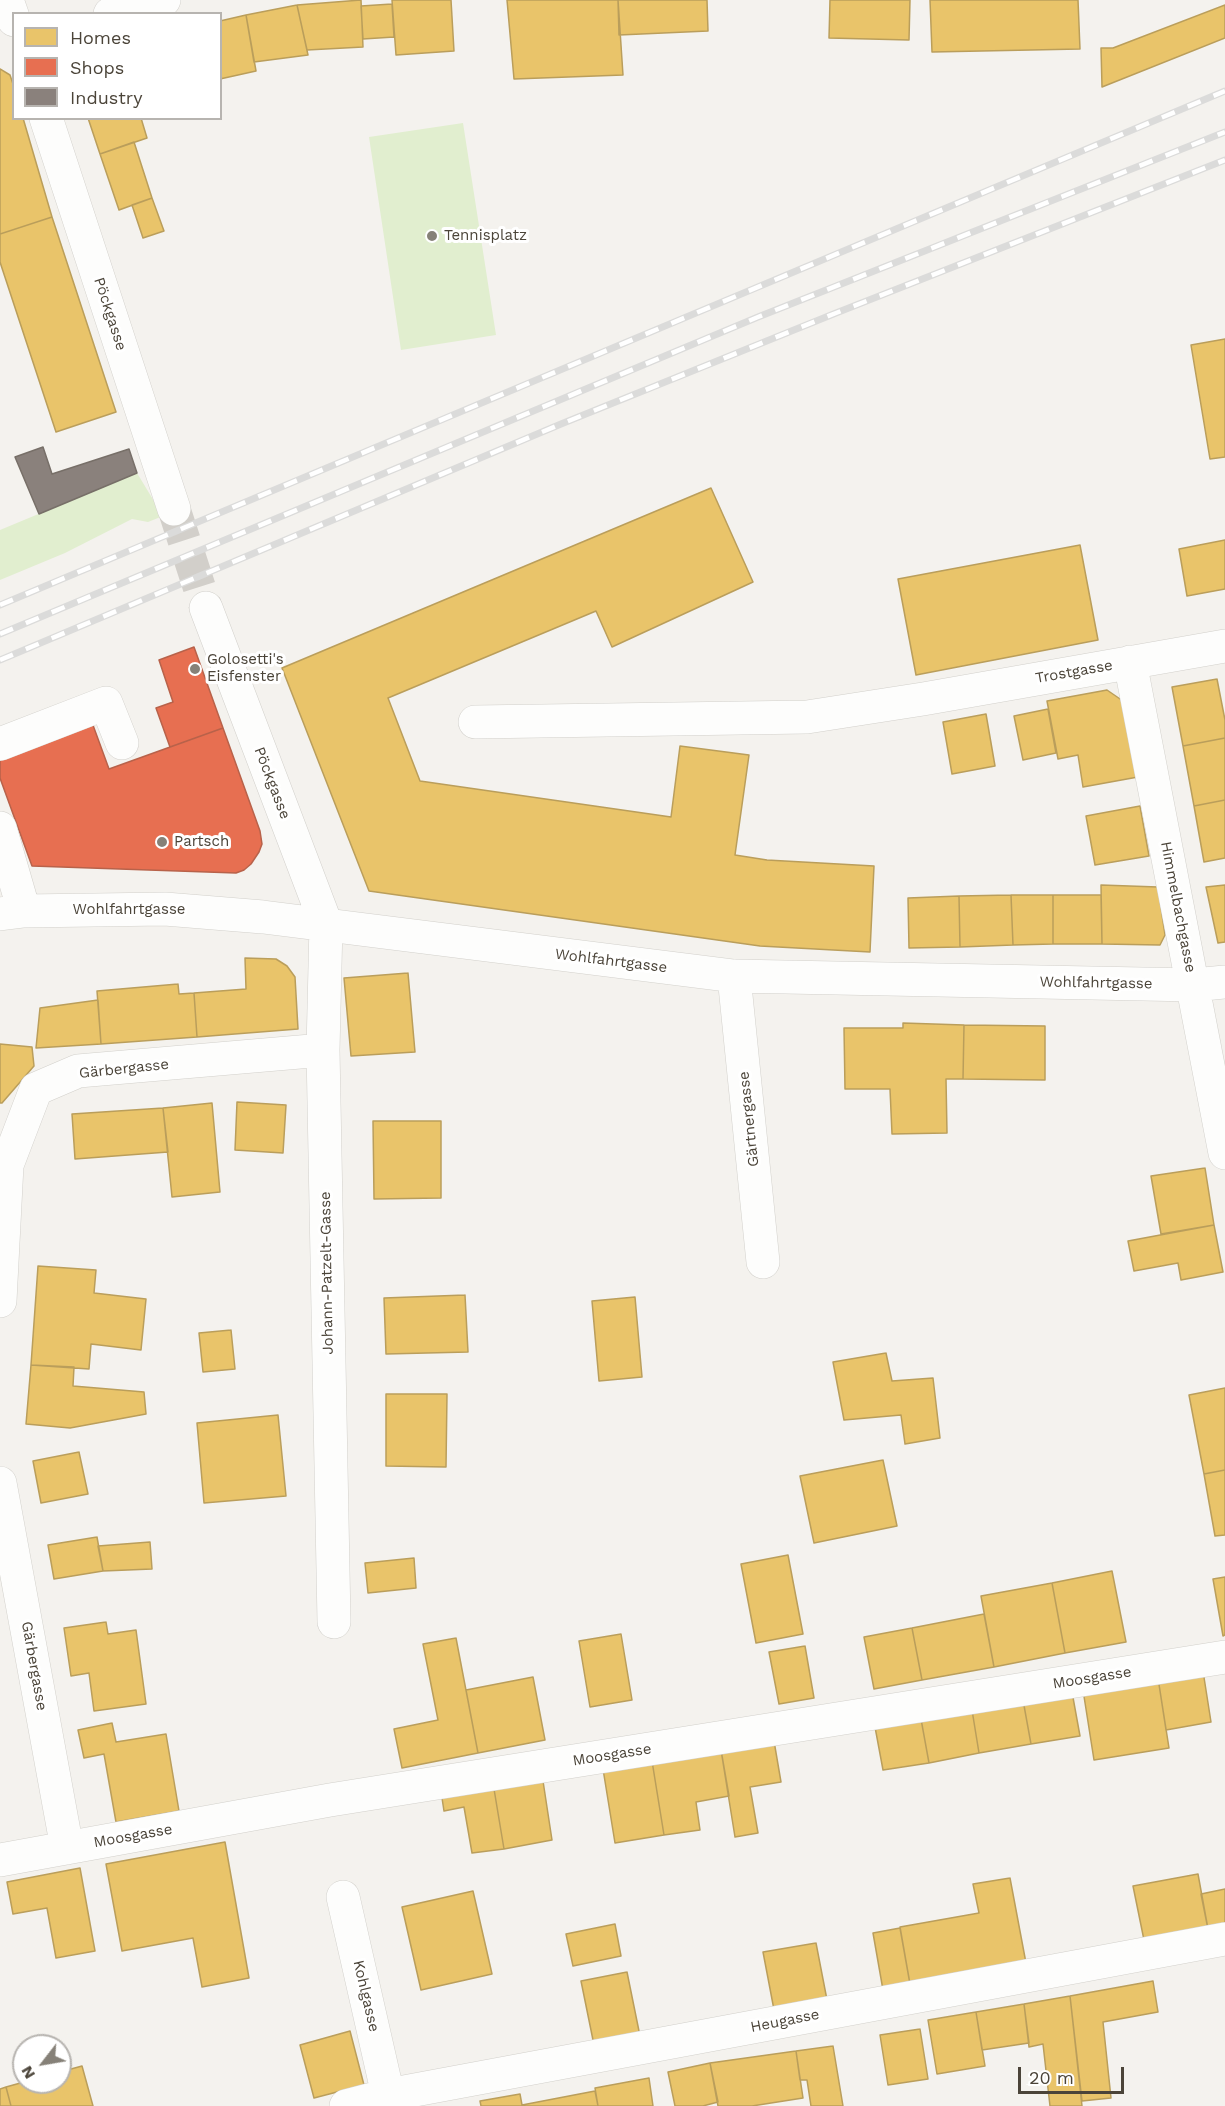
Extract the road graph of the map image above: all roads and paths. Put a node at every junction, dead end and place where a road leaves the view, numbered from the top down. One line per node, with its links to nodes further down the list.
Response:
1 (7, 0): 4 (street)
2 (164, 0): 3 (street)
3 (118, 12)
4 (12, 14)
5 (47, 120): 6 (street, Pöckgasse)
6 (174, 509)
7 (206, 608): 15 (street, Pöckgasse)
8 (1225, 646): 9 (street, Trostgasse)
9 (1130, 662): 10 (street, Trostgasse); 17 (street, Himmelbachgasse)
10 (475, 722)
11 (122, 743): 12 (street)
12 (0, 744)
13 (0, 828): 14 (street)
14 (12, 912): 15 (street, Wohlfahrtgasse)
15 (326, 924): 16 (street, Wohlfahrtgasse); 18 (street, Johann-Patzelt-Gasse)
16 (734, 976): 17 (street, Wohlfahrtgasse); 20 (street, Gärtnergasse)
17 (1209, 984): 19 (street, Himmelbachgasse)
18 (323, 1050): 21 (street, Gärbergasse); 23 (street, Johann-Patzelt-Gasse)
19 (1225, 1153)
20 (763, 1262)
21 (0, 1301)
22 (0, 1483): 25 (street, Gärbergasse)
23 (333, 1622)
24 (1225, 1657): 25 (street, Moosgasse)
25 (67, 1848): 26 (street, Moosgasse)
26 (0, 1860)
27 (343, 1897): 29 (street, Kohlgasse)
28 (1225, 1939): 29 (street, Heugasse)
29 (388, 2095): 30 (street, Heugasse)
30 (346, 2106)

